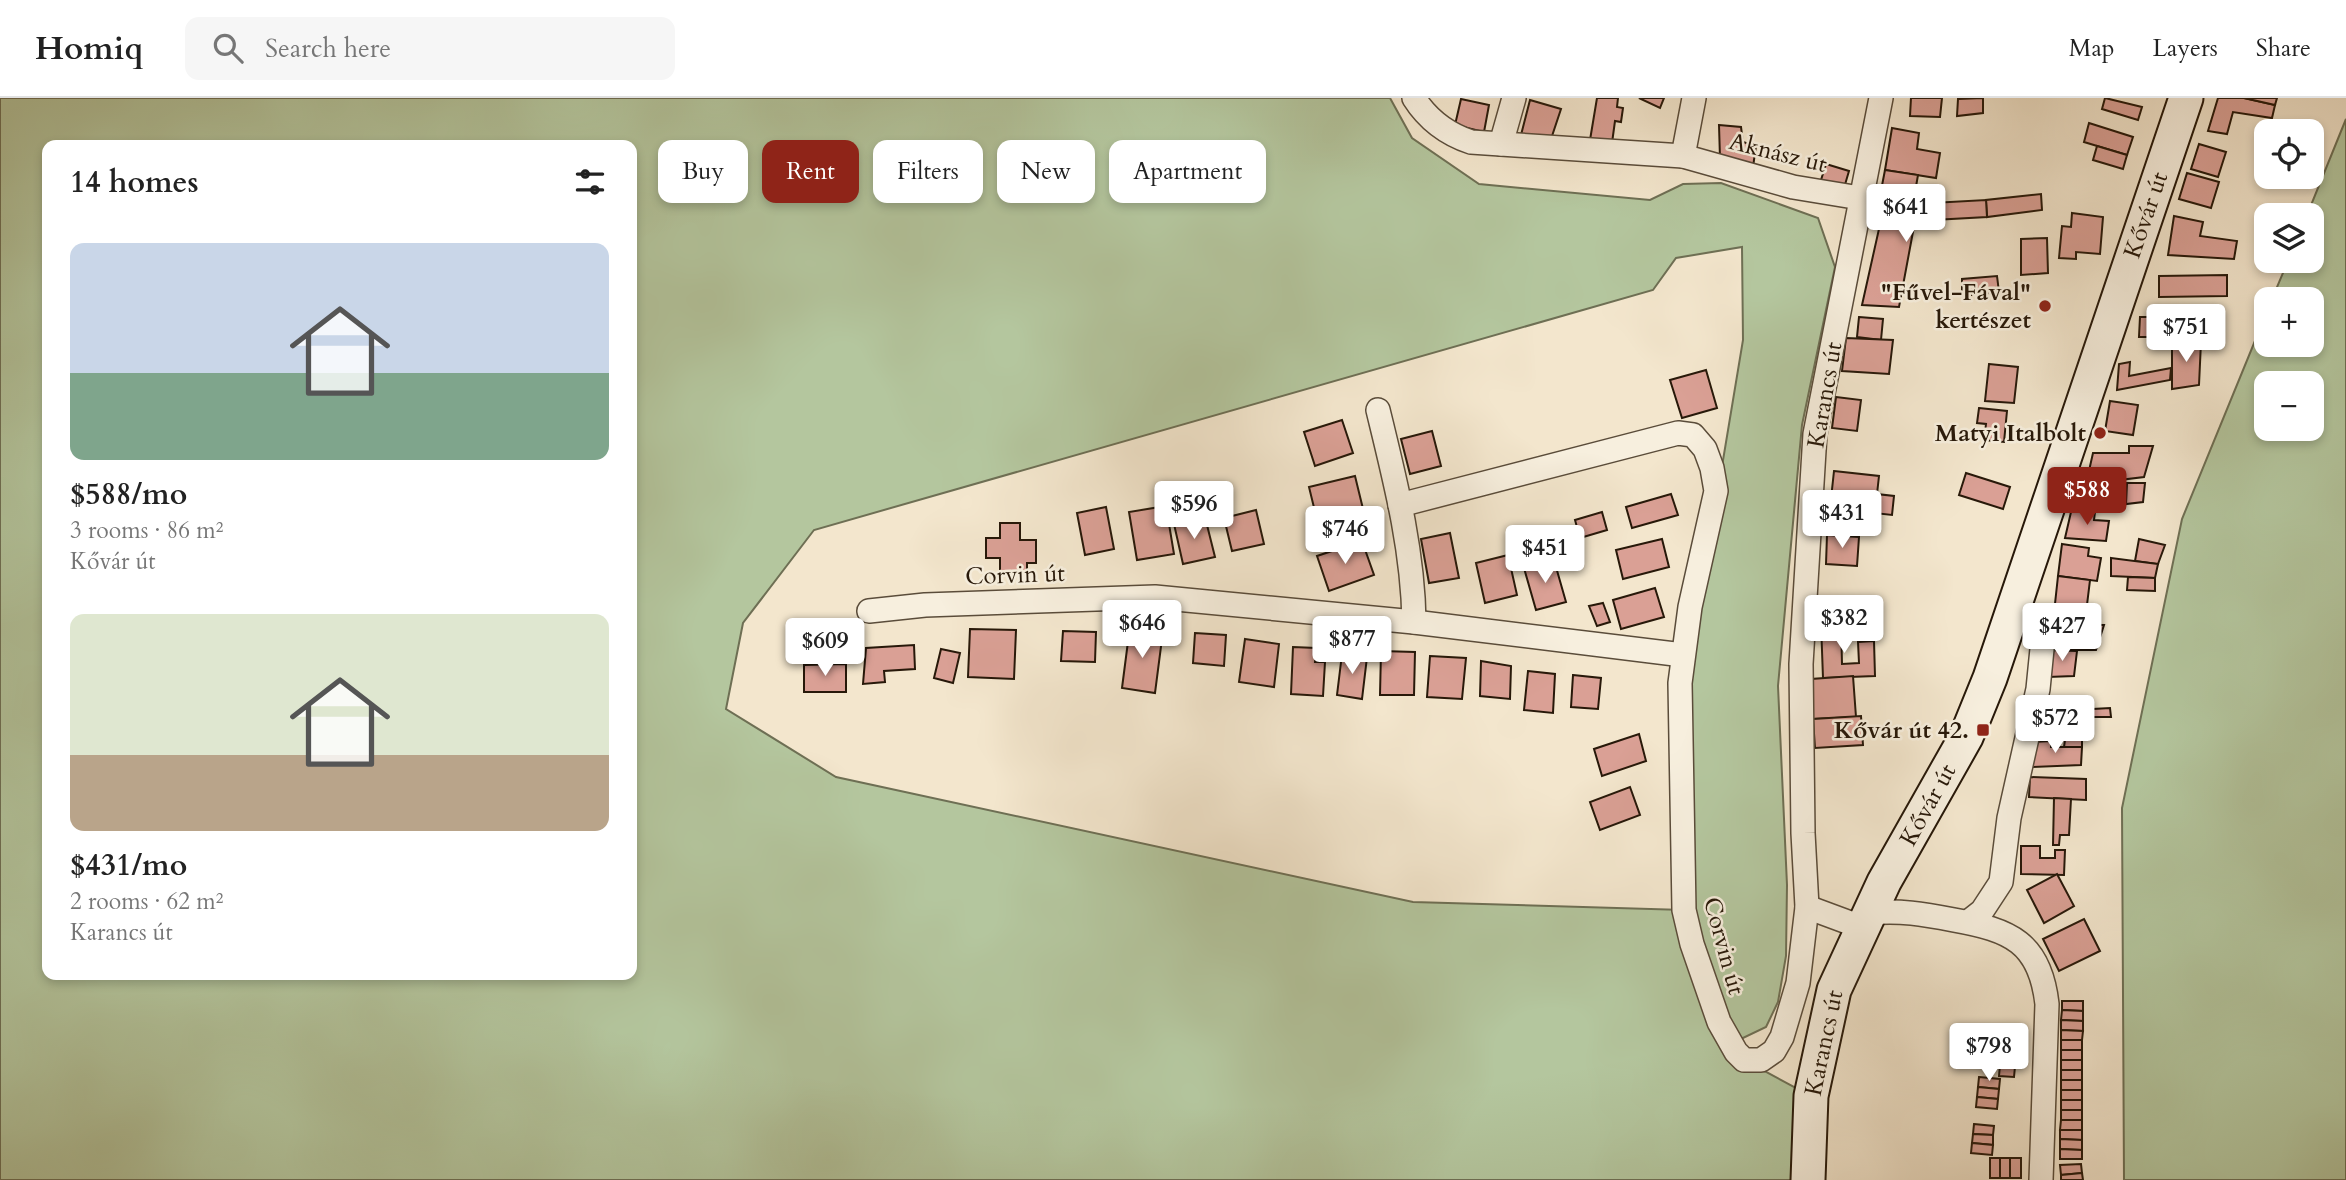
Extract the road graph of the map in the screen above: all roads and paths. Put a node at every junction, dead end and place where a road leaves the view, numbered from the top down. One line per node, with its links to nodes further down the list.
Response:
1 (1414, 98): 6 (street, Aknász út)
2 (1514, 98): 6 (street)
3 (1694, 98): 7 (street)
4 (1881, 98): 8 (street, Karancs út)
5 (2186, 98): 16 (main road, Kővár út)
6 (1501, 144): 7 (street, Aknász út)
7 (1683, 156): 8 (street, Aknász út)
8 (1860, 198): 15 (street, Karancs út)
9 (1378, 410): 10 (street)
10 (1400, 505): 13 (street); 14 (street, Corvin út)
11 (869, 611): 13 (street, Corvin út)
12 (2045, 619): 17 (street)
13 (1414, 622): 14 (street, Corvin út)
14 (1683, 655): 15 (street, Corvin út)
15 (1807, 906): 16 (street)
16 (1865, 920): 17 (street); 18 (main road, Karancs út)
17 (1968, 922): 19 (street)
18 (1808, 1180)
19 (2041, 1180)

